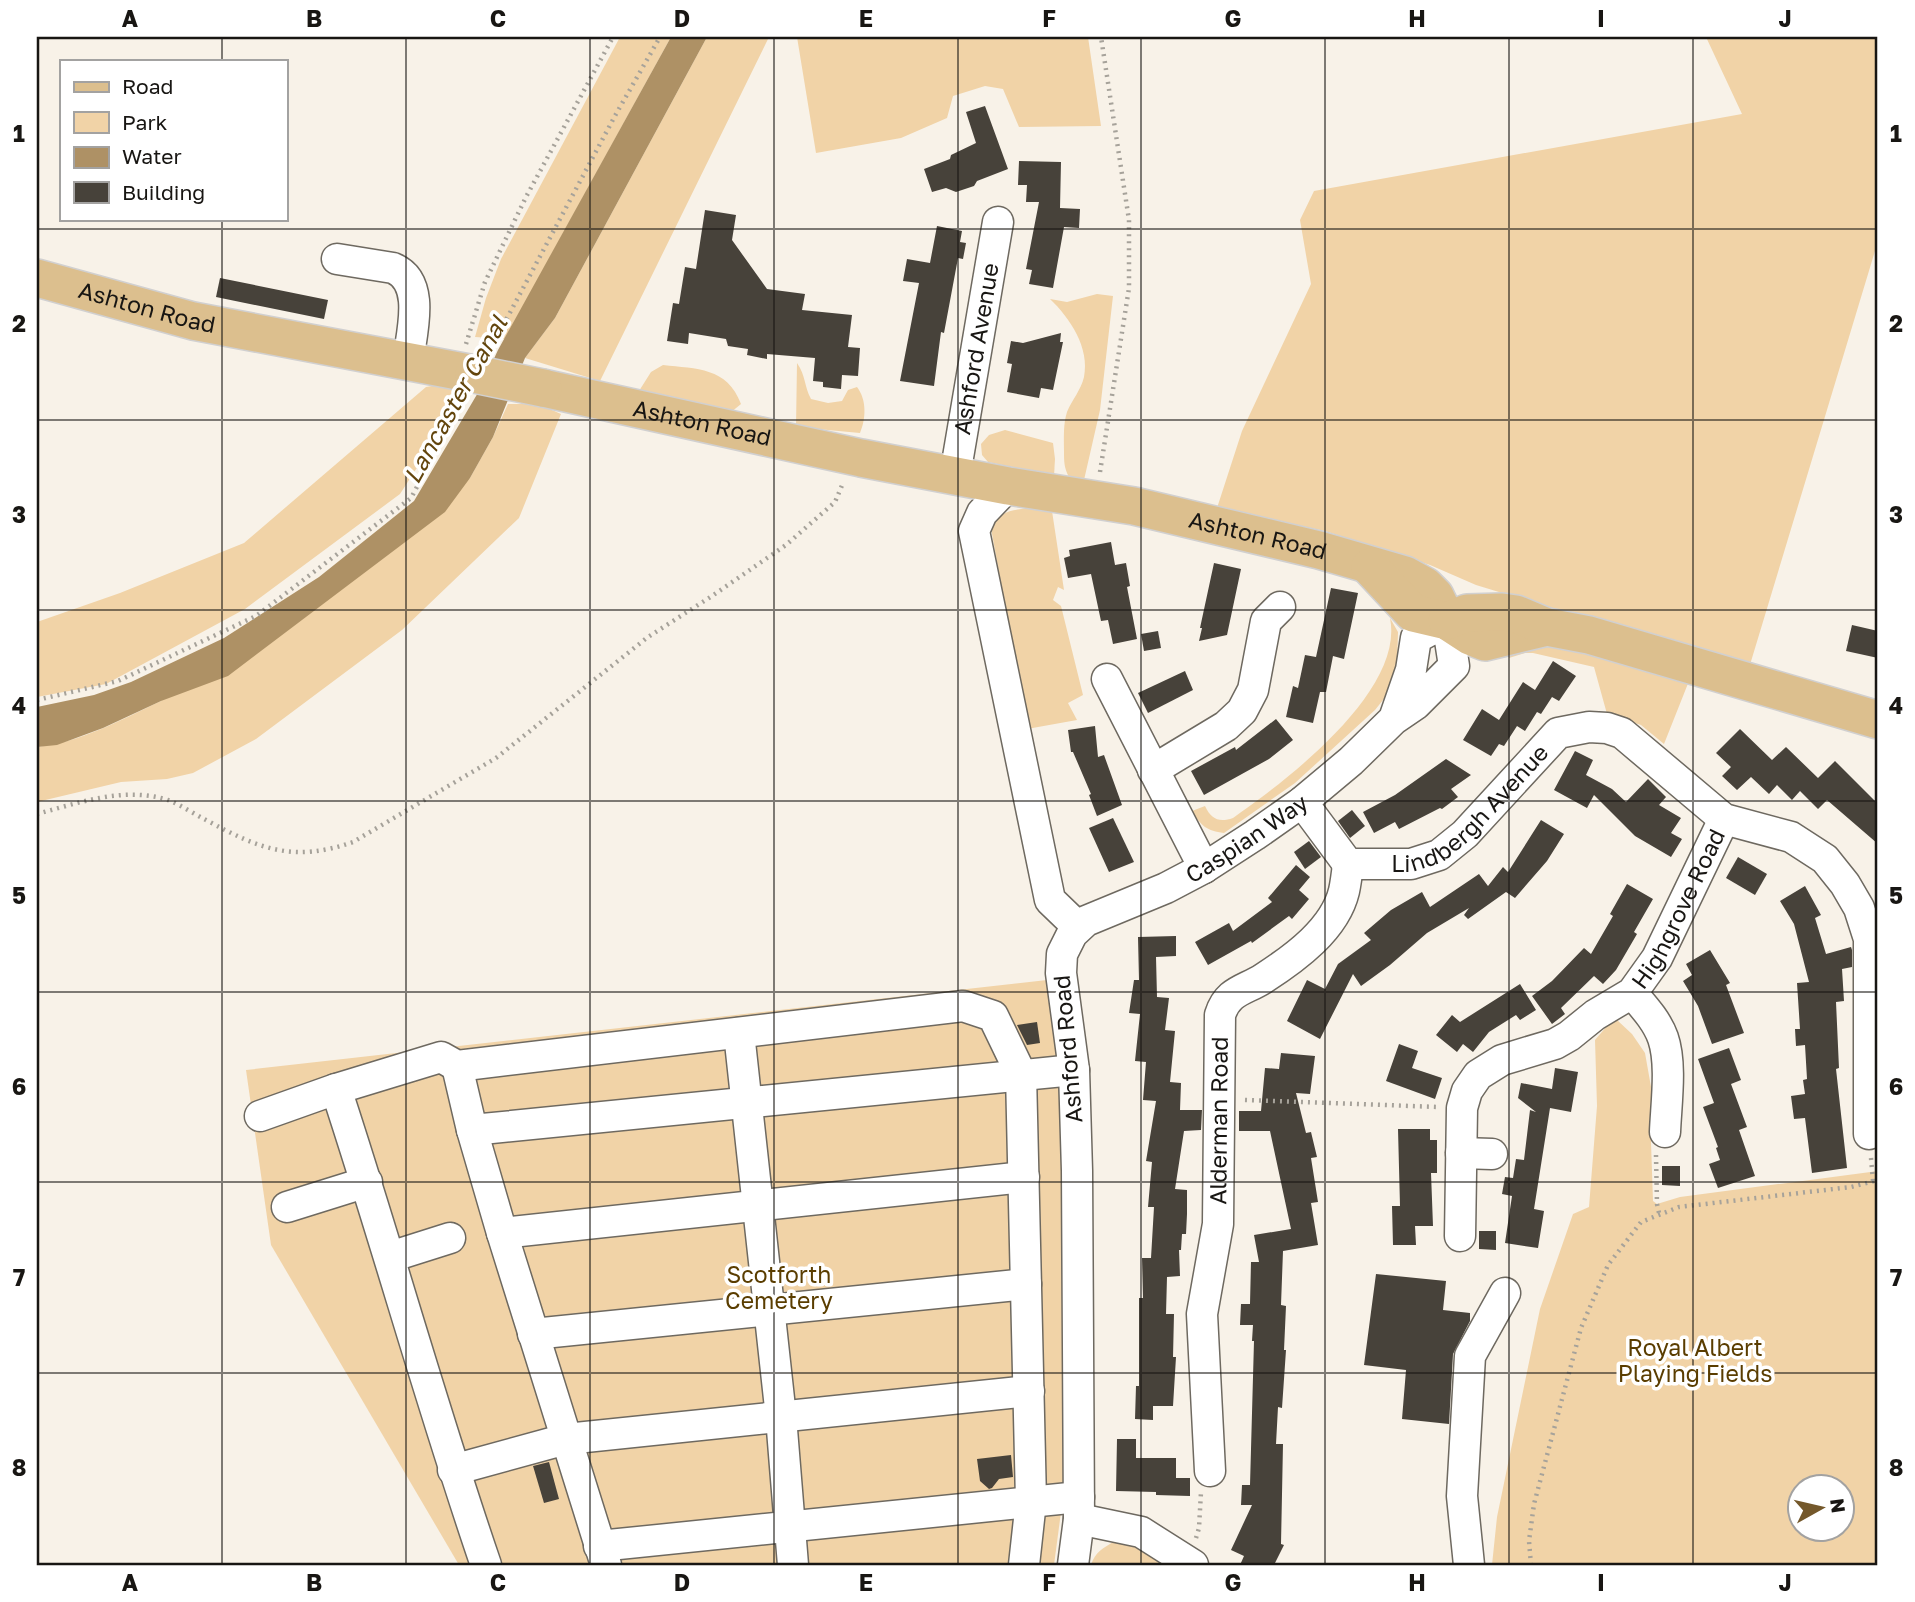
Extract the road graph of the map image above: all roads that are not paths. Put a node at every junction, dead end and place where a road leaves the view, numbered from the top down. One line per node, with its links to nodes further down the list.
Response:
1 (998, 222): 5 (street, Ashford Avenue)
2 (337, 259): 4 (street)
3 (37, 278): 4 (main road, Ashton Road)
4 (408, 362): 5 (main road, Ashton Road, bridge)
5 (956, 475): 6 (main road, Ashton Road)
6 (1009, 486): 8 (main road, Ashton Road); 17 (street)
7 (1280, 607): 12 (street)
8 (1447, 621): 10 (street, Caspian Way); 10 (street, Caspian Way); 11 (main road, Ashton Road)
9 (1106, 690): 12 (street)
10 (1394, 719): 13 (street, Caspian Way)
11 (1878, 720)
12 (1153, 769): 16 (street)
13 (1302, 802): 15 (street, Lindbergh Avenue); 16 (street, Caspian Way)
14 (1724, 819): 15 (street, Lindbergh Avenue); 18 (street, Highgrove Road); 24 (street, Lindbergh Avenue)
15 (1348, 864): 48 (street, Alderman Road)
16 (1204, 868): 17 (street, Caspian Way)
17 (1078, 927): 21 (street, Ashford Road)
18 (1632, 993): 28 (street); 30 (street, Highgrove Road)
19 (739, 1033): 20 (street); 22 (street); 25 (street)
20 (457, 1066): 23 (street); 27 (street)
21 (1074, 1070): 22 (street); 50 (street, Ashford Road)
22 (1021, 1074): 25 (street); 32 (street)
23 (336, 1088): 26 (street); 33 (street)
24 (1873, 1100): 29 (street, Lindbergh Avenue)
25 (748, 1102): 27 (street); 34 (street)
26 (260, 1116)
27 (472, 1130): 36 (street)
28 (1665, 1132)
29 (1869, 1134)
30 (1461, 1153): 31 (street); 37 (street, Highgrove Road)
31 (1492, 1154)
32 (1024, 1177): 34 (street); 40 (street)
33 (367, 1182): 35 (street); 39 (street)
34 (757, 1205): 36 (street); 42 (street)
35 (287, 1207)
36 (502, 1233): 43 (street)
37 (1460, 1236)
38 (450, 1238): 39 (street)
39 (390, 1257): 47 (street)
40 (1026, 1284): 42 (street); 44 (street)
41 (1505, 1293): 58 (street)
42 (768, 1312): 43 (street); 45 (street)
43 (533, 1334): 46 (street)
44 (1029, 1391): 45 (street); 49 (street)
45 (781, 1417): 46 (street); 51 (street)
46 (566, 1439): 47 (street); 52 (street)
47 (453, 1470): 54 (street)
48 (1210, 1471)
49 (1031, 1501): 50 (street); 51 (street); 56 (street)
50 (1079, 1508): 53 (street); 57 (street, Ashford Road)
51 (790, 1525): 52 (street); 55 (street)
52 (603, 1555)
53 (1188, 1562)
54 (486, 1565)
55 (793, 1565)
56 (1024, 1565)
57 (1073, 1565)
58 (1469, 1565)

